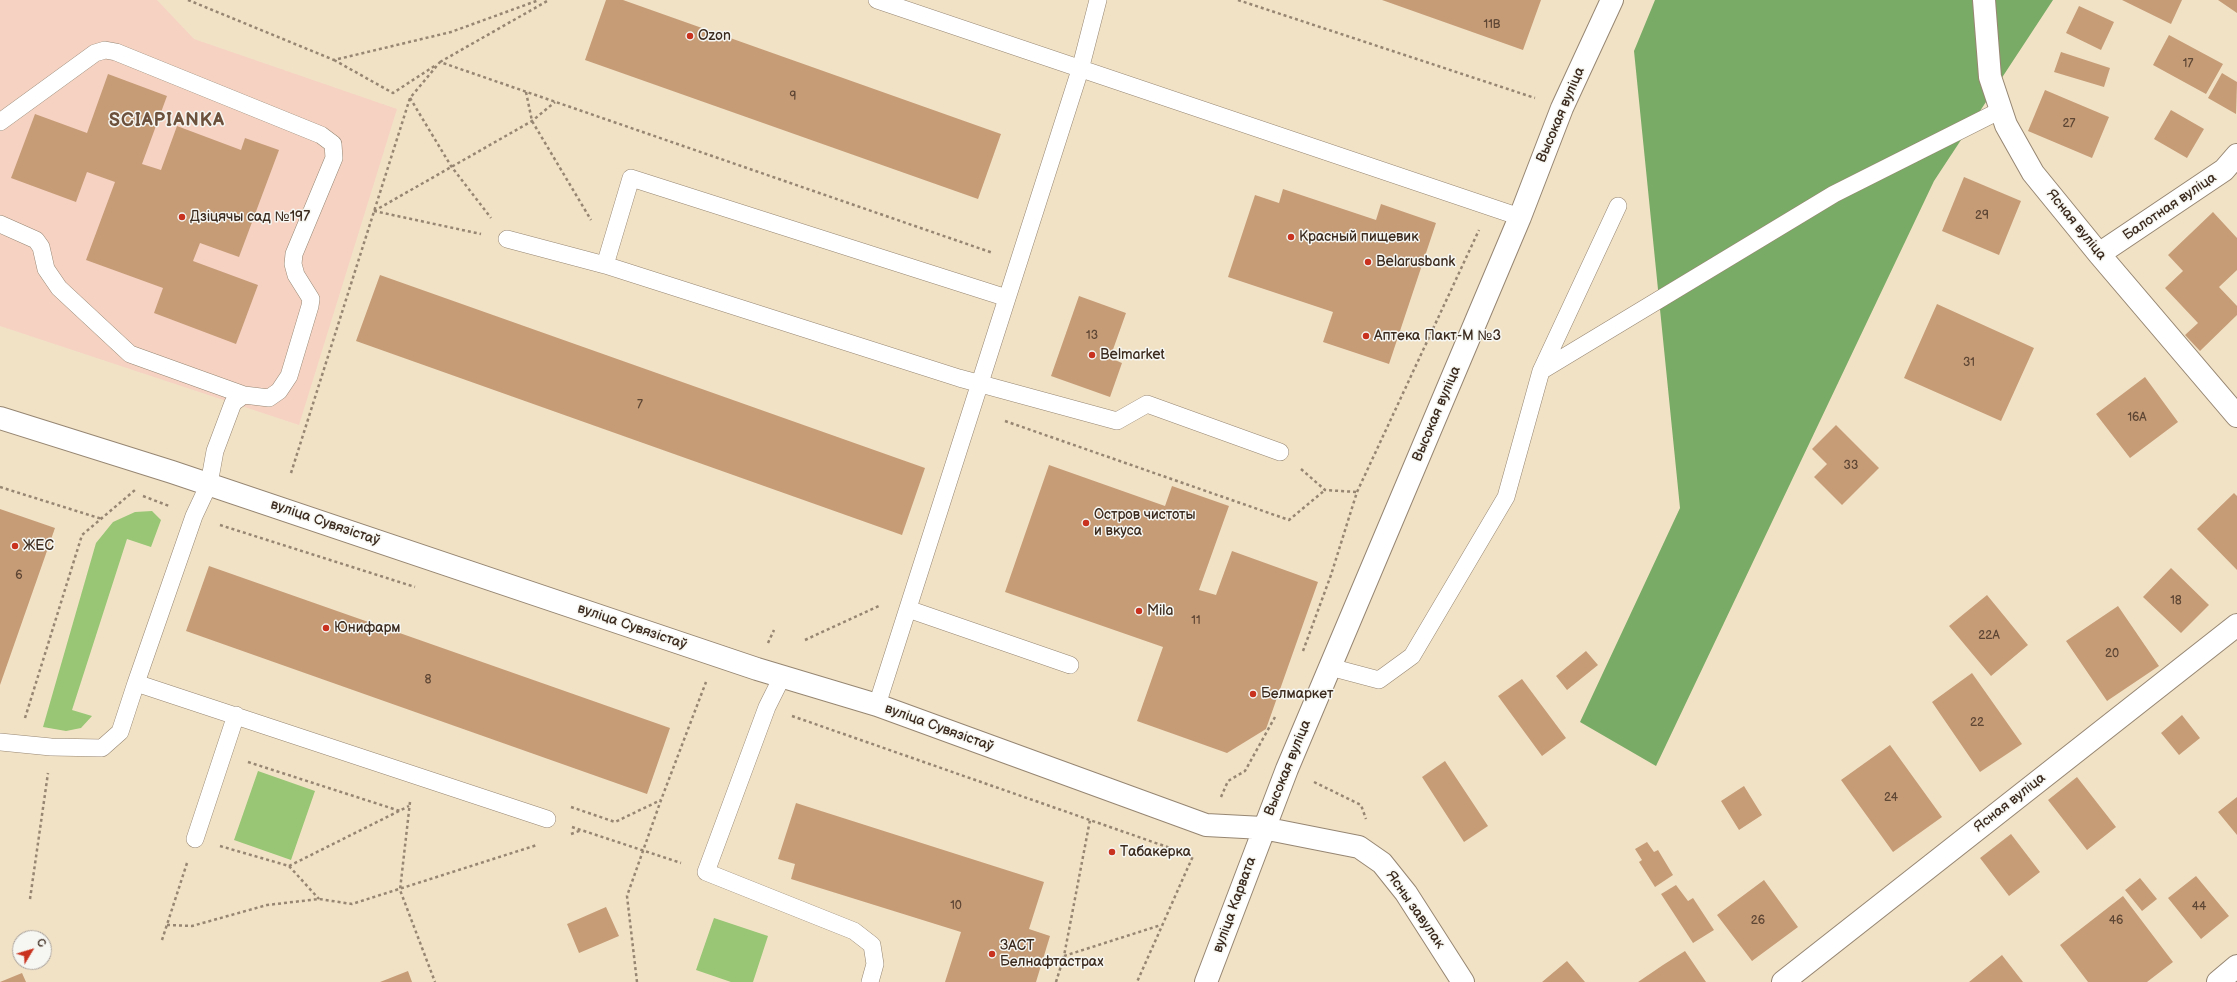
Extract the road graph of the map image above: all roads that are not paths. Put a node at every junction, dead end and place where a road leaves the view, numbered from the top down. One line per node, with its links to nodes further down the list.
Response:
1 (877, 0): 5 (lane)
2 (1098, 0): 5 (lane)
3 (1612, 0): 10 (street, Высокая вуліца)
4 (1984, 0): 6 (street, Ясная вуліца)
5 (1080, 70): 10 (lane); 15 (lane)
6 (2001, 110): 13 (street, Ясная вуліца); 16 (lane)
7 (0, 122): 18 (lane)
8 (2237, 155): 13 (street, Балотная вуліца)
9 (1618, 206): 16 (lane)
10 (1520, 216): 26 (street, Высокая вуліца)
11 (0, 224): 18 (lane)
12 (507, 239): 14 (lane)
13 (2099, 254): 19 (street, Ясная вуліца)
14 (607, 258): 15 (lane); 17 (lane)
15 (1007, 298): 17 (lane)
16 (1541, 371): 26 (lane)
17 (980, 383): 21 (lane); 23 (lane)
18 (244, 395): 22 (lane)
19 (2237, 416)
20 (0, 418): 22 (street, вуліца Сувязістаў)
21 (1280, 452)
22 (209, 484): 27 (street, вуліца Сувязістаў); 28 (lane)
23 (908, 610): 25 (lane); 29 (lane)
24 (2237, 625): 39 (street, Ясная вуліца)
25 (1070, 665)
26 (1330, 667): 33 (street, Высокая вуліца)
27 (782, 677): 29 (street, вуліца Сувязістаў); 36 (lane)
28 (136, 683): 30 (lane); 31 (lane)
29 (877, 705): 33 (street, вуліца Сувязістаў)
30 (236, 715): 32 (lane); 34 (lane)
31 (0, 742)
32 (547, 819)
33 (1263, 828): 37 (street, вуліца Карвата); 38 (street, Ясны завулак)
34 (195, 839)
35 (2237, 966): 40 (street)
36 (870, 982)
37 (1206, 982)
38 (1463, 982)
39 (1783, 982)
40 (2218, 982)

